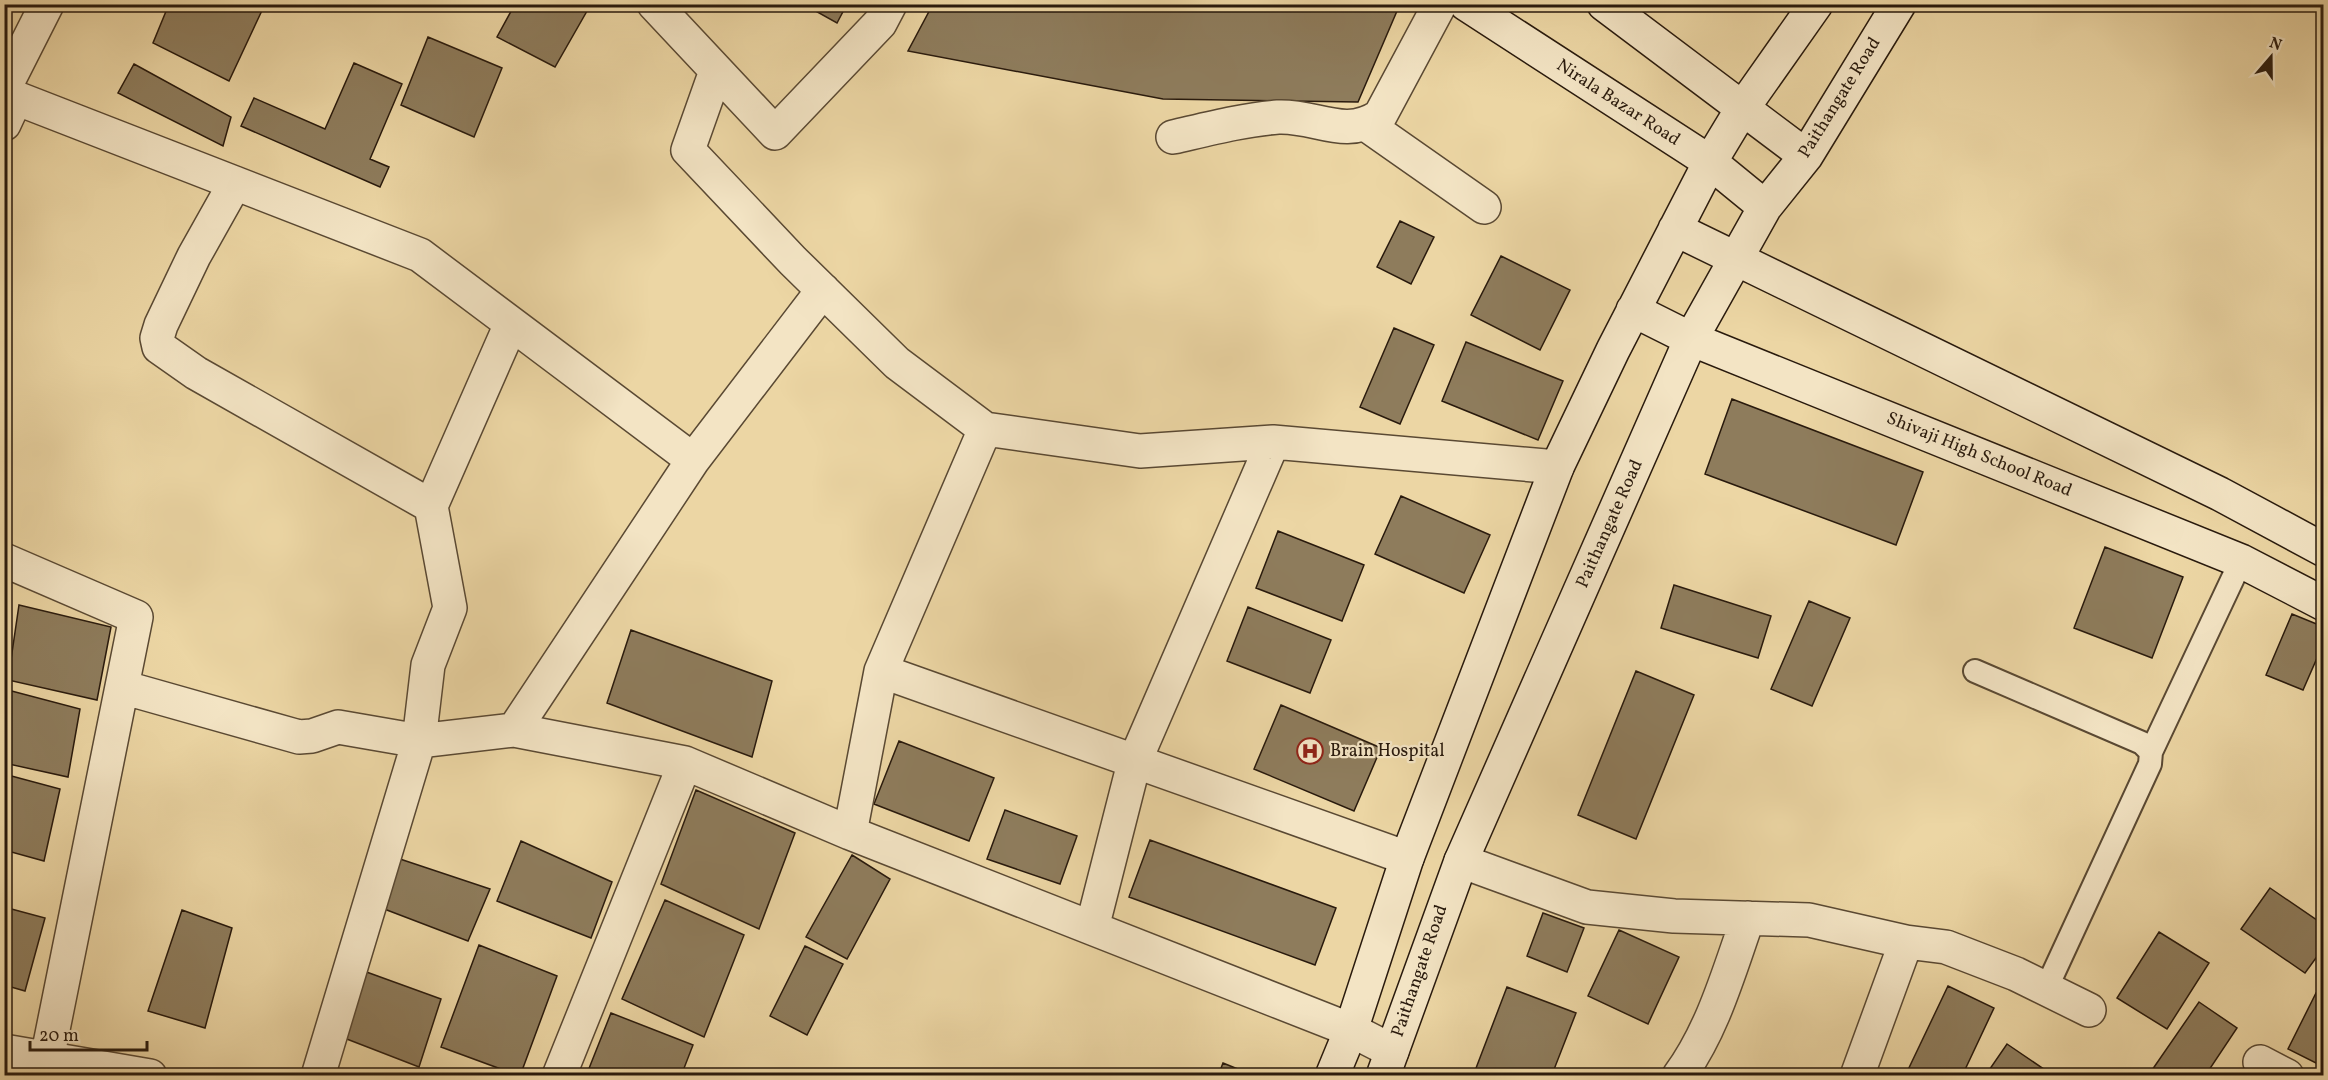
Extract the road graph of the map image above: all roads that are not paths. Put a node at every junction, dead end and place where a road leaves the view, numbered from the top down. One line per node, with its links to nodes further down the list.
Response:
1 (46, 4): 10 (street)
2 (654, 4): 9 (street)
3 (890, 4): 9 (street)
4 (1440, 4): 12 (street)
5 (1466, 4): 15 (street, Nirala Bazar Road)
6 (1604, 4): 11 (street)
7 (1816, 4): 11 (street)
8 (1899, 4): 14 (street, Paithangate Road)
9 (716, 70): 21 (street)
10 (7, 101): 16 (street)
11 (1742, 109): 14 (street); 15 (street)
12 (1367, 125): 13 (street); 17 (street)
13 (1173, 137)
14 (1806, 156): 18 (street, Paithangate Road)
15 (1710, 162): 18 (street, Nirala Bazar Road); 19 (street)
16 (235, 183): 23 (street); 29 (street)
17 (1484, 207)
18 (1765, 207): 20 (street, Paithangate Road)
19 (1675, 230): 20 (street); 22 (street)
20 (1736, 260): 24 (street, Paithangate Road); 30 (street)
21 (823, 290): 25 (street); 27 (street)
22 (1633, 310): 24 (street, Shivaji High School Road); 28 (street)
23 (511, 324): 27 (street); 29 (street)
24 (1692, 339): 32 (street, Shivaji High School Road); 44 (street, Paithangate Road)
25 (985, 429): 26 (street); 34 (street)
26 (1274, 442): 28 (street); 40 (street)
27 (693, 460): 37 (street)
28 (1557, 467): 43 (street)
29 (431, 506): 38 (street)
30 (2324, 550)
31 (4, 560): 36 (street)
32 (2241, 561): 33 (street, Shivaji High School Road); 39 (lane)
33 (2324, 604)
34 (881, 671): 40 (street); 42 (street)
35 (1975, 671): 39 (lane)
36 (122, 687): 38 (street); 52 (street)
37 (514, 729): 38 (street); 41 (street)
38 (419, 741): 55 (street)
39 (2151, 752): 48 (lane)
40 (1134, 762): 43 (street); 46 (street)
41 (685, 763): 42 (street); 56 (street)
42 (850, 833): 46 (street)
43 (1407, 858): 50 (street)
44 (1461, 861): 45 (street); 53 (street, Paithangate Road)
45 (1748, 918): 47 (street); 58 (street)
46 (1092, 928): 50 (street)
47 (1906, 942): 48 (street); 59 (street)
48 (2046, 989): 49 (street)
49 (2089, 1010)
50 (1351, 1030): 53 (street); 57 (street)
51 (4, 1051): 52 (street)
52 (47, 1059): 54 (street)
53 (1388, 1063)
54 (150, 1076)
55 (318, 1076)
56 (559, 1076)
57 (1332, 1076)
58 (1679, 1076)
59 (1857, 1076)

